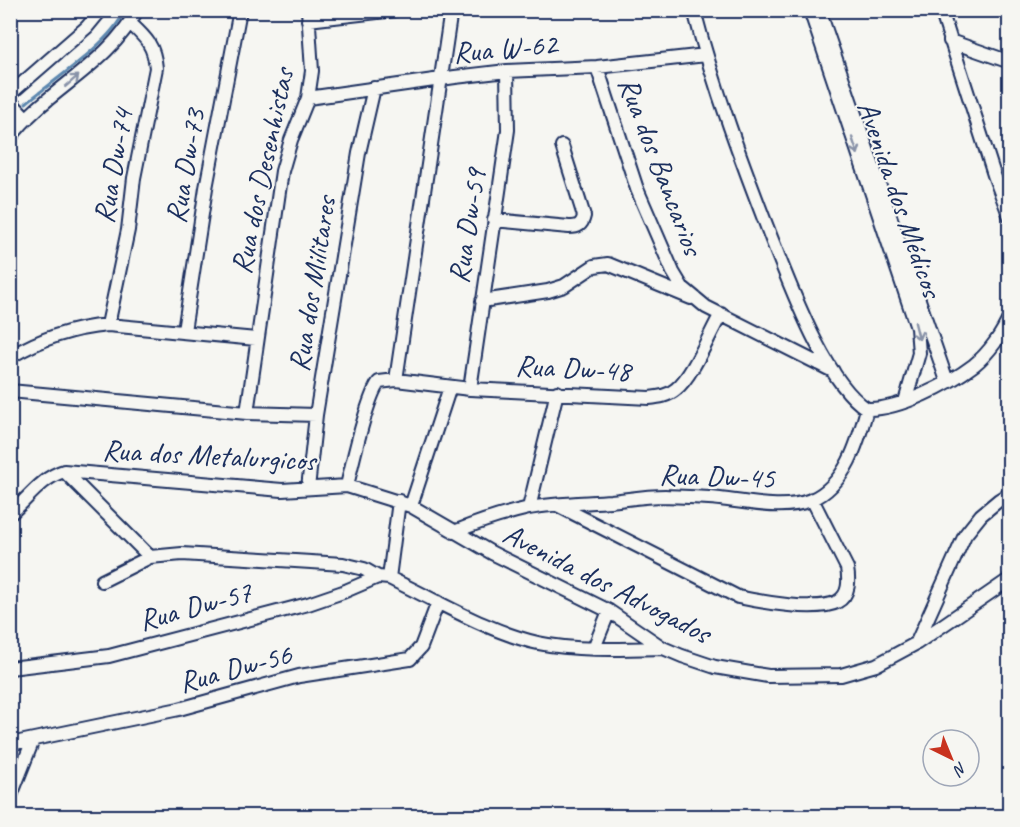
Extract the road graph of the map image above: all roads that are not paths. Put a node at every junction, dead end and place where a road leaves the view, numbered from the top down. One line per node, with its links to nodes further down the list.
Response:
1 (101, 10): 18 (street)
2 (137, 10): 10 (street)
3 (240, 10): 34 (street, Rua Dw-73)
4 (395, 10): 9 (street)
5 (451, 10): 16 (street)
6 (694, 10): 12 (street)
7 (941, 10): 11 (street)
8 (814, 11): 28 (street, Avenida dos Médicos)
9 (308, 15): 19 (street, Rua dos Desenhistas)
10 (130, 23): 21 (street, one-way to 10); 33 (street, Rua Dw-74)
11 (950, 41): 13 (street); 24 (street)
12 (706, 55): 14 (street, Rua W-62); 37 (street)
13 (1010, 62)
14 (597, 67): 15 (street, Rua W-62); 29 (street, Rua dos Bancarios)
15 (507, 71): 16 (street, Rua W-62); 27 (street, Rua Dw-59)
16 (442, 79): 17 (street, Rua W-62); 38 (street)
17 (374, 88): 19 (street, Rua W-62); 48 (street, Rua dos Militares)
18 (10, 94)
19 (308, 98): 35 (street, Rua dos Desenhistas)
20 (10, 101): 21 (street)
21 (27, 119): 22 (street)
22 (10, 138)
23 (562, 146): 27 (street)
24 (994, 176): 25 (street); 26 (street)
25 (1010, 182)
26 (1010, 217)
27 (494, 220): 30 (street, Rua Dw-59)
28 (907, 281): 39 (street, Avenida dos Médicos); 45 (street, Avenida dos Médicos, one-way to 45)
29 (696, 300): 30 (street); 31 (street, Rua dos Bancarios)
30 (482, 301): 42 (street, Rua Dw-59)
31 (721, 314): 37 (street, Rua dos Bancarios); 44 (street, Rua Dw-48)
32 (1010, 316): 39 (street)
33 (108, 325): 34 (street); 36 (street)
34 (184, 331): 35 (street)
35 (256, 339): 47 (street, Rua dos Desenhistas)
36 (10, 357)
37 (833, 371): 46 (street)
38 (396, 380): 40 (street, Rua Dw-48); 41 (street, Rua Dw-48)
39 (947, 381): 45 (street)
40 (380, 382): 50 (street, Rua dos Metalurgicos)
41 (450, 387): 42 (street, Rua Dw-48); 54 (street)
42 (470, 389): 44 (street, Rua Dw-48)
43 (10, 391): 47 (street)
44 (557, 392): 56 (street)
45 (905, 402): 46 (street)
46 (867, 409): 53 (street)
47 (247, 413): 48 (street)
48 (316, 415): 51 (street, Rua dos Militares)
49 (64, 471): 51 (street, Rua dos Metalurgicos); 57 (street, Rua dos Metalurgicos); 59 (street)
50 (347, 486): 51 (street, Rua dos Metalurgicos); 54 (street, Avenida dos Advogados)
51 (308, 488)
52 (1010, 493): 65 (street)
53 (812, 499): 55 (street, Rua Dw-45); 55 (street, Rua Dw-45)
54 (405, 503): 58 (street, Avenida dos Advogados); 60 (street)
55 (556, 505): 56 (street, Rua Dw-45)
56 (529, 508): 58 (street, Rua Dw-45)
57 (10, 514)
58 (454, 532): 64 (street, Avenida dos Advogados)
59 (150, 557): 60 (street); 62 (street)
60 (383, 577): 63 (street); 68 (street, Rua Dw-57)
61 (1010, 579): 65 (street, Avenida dos Advogados)
62 (102, 581)
63 (438, 602): 66 (street); 69 (street, Rua Dw-56)
64 (609, 611): 66 (street); 67 (street, Avenida dos Advogados)
65 (917, 643): 67 (street, Avenida dos Advogados)
66 (594, 648): 67 (street)
67 (663, 648)
68 (10, 668)
69 (33, 740): 70 (street, Rua Dw-56); 71 (street)
70 (10, 744)
71 (10, 798)

